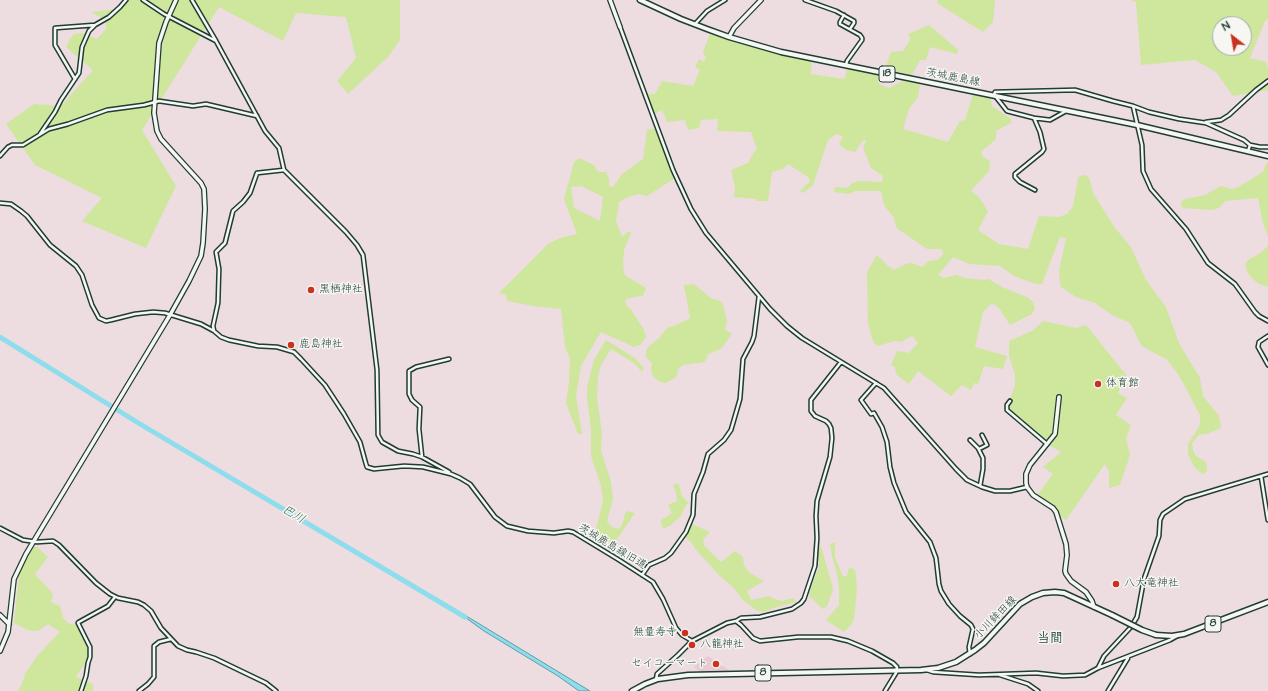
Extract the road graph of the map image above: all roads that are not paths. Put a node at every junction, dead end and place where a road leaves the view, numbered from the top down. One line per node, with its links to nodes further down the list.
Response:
1 (126, 0): 12 (street)
2 (143, 0): 11 (street)
3 (176, 0): 11 (street)
4 (192, 0): 17 (street)
5 (610, 0): 14 (street)
6 (640, 0): 13 (main road, 茨城鹿島線 / 18)
7 (725, 0): 13 (street)
8 (761, 0): 16 (street)
9 (806, 0): 10 (street)
10 (844, 15): 15 (street); 15 (street)
11 (169, 16): 17 (street); 22 (street)
12 (95, 25): 19 (street); 19 (street)
13 (695, 25): 16 (main road, 茨城鹿島線 / 18)
14 (620, 27): 38 (street)
15 (850, 29): 18 (street)
16 (729, 37): 18 (main road, 茨城鹿島線 / 18)
17 (216, 41): 25 (street)
18 (846, 65): 21 (main road, 茨城鹿島線 / 18)
19 (75, 79): 29 (street)
20 (1268, 81): 27 (street)
21 (995, 95): 23 (street); 24 (main road, 茨城鹿島線 / 18); 26 (street)
22 (155, 102): 25 (street); 29 (street); 39 (street)
23 (1133, 106): 27 (street); 28 (street)
24 (1066, 110): 26 (street); 28 (main road, 茨城鹿島線 / 18)
25 (257, 116): 35 (street)
26 (1034, 118): 36 (street)
27 (1206, 122): 30 (street)
28 (1137, 124): 32 (main road, 茨城鹿島線 / 18); 40 (street)
29 (39, 134): 33 (street)
30 (1250, 145): 31 (street); 32 (street)
31 (1268, 147)
32 (1248, 151): 34 (main road, 茨城鹿島線 / 18)
33 (0, 156)
34 (1268, 156)
35 (284, 170): 41 (street); 53 (street)
36 (1035, 190)
37 (0, 203): 39 (street, 茨城鹿島線旧道)
38 (759, 296): 44 (street); 62 (street)
39 (170, 315): 41 (street, 茨城鹿島線旧道); 61 (street)
40 (1268, 321)
41 (214, 331): 54 (street, 茨城鹿島線旧道)
42 (1268, 336): 45 (street)
43 (449, 359): 53 (street)
44 (841, 362): 46 (street); 67 (street)
45 (1268, 365)
46 (876, 383): 57 (street); 73 (street)
47 (1059, 397): 51 (street)
48 (1010, 401): 51 (street)
49 (982, 435): 52 (street)
50 (970, 440): 52 (street)
51 (1047, 444): 58 (street)
52 (979, 449): 57 (street)
53 (422, 457): 54 (street)
54 (451, 474): 62 (street, 茨城鹿島線旧道)
55 (1268, 474): 56 (street)
56 (1261, 476): 59 (street); 75 (street)
57 (980, 486): 58 (street)
58 (1027, 487): 65 (street)
59 (1268, 520)
60 (0, 528): 61 (street)
61 (33, 542): 63 (street); 68 (street)
62 (642, 575): 71 (street, 茨城鹿島線旧道)
63 (115, 597): 70 (street); 80 (street)
64 (1268, 602): 69 (main road, 小川鉾田線 / 8)
65 (1094, 607): 69 (main road, 小川鉾田線 / 8, bridge); 73 (main road, 小川鉾田線 / 8)
66 (0, 615): 68 (street)
67 (736, 621): 71 (street); 77 (street)
68 (9, 624): 72 (street)
69 (1177, 636): 74 (street)
70 (171, 639): 81 (street); 82 (street)
71 (692, 641): 79 (street)
72 (0, 650)
73 (970, 654): 76 (main road, 小川鉾田線 / 8)
74 (1128, 657): 75 (street); 86 (street)
75 (1098, 668): 78 (street)
76 (927, 669): 77 (main road, 小川鉾田線 / 8); 78 (street)
77 (896, 670): 79 (main road, 小川鉾田線 / 8); 84 (street)
78 (1000, 674): 85 (street)
79 (656, 680): 83 (main road, 小川鉾田線 / 8)
80 (81, 691)
81 (139, 691)
82 (276, 691)
83 (632, 691)
84 (885, 691)
85 (1038, 691)
86 (1108, 691)

